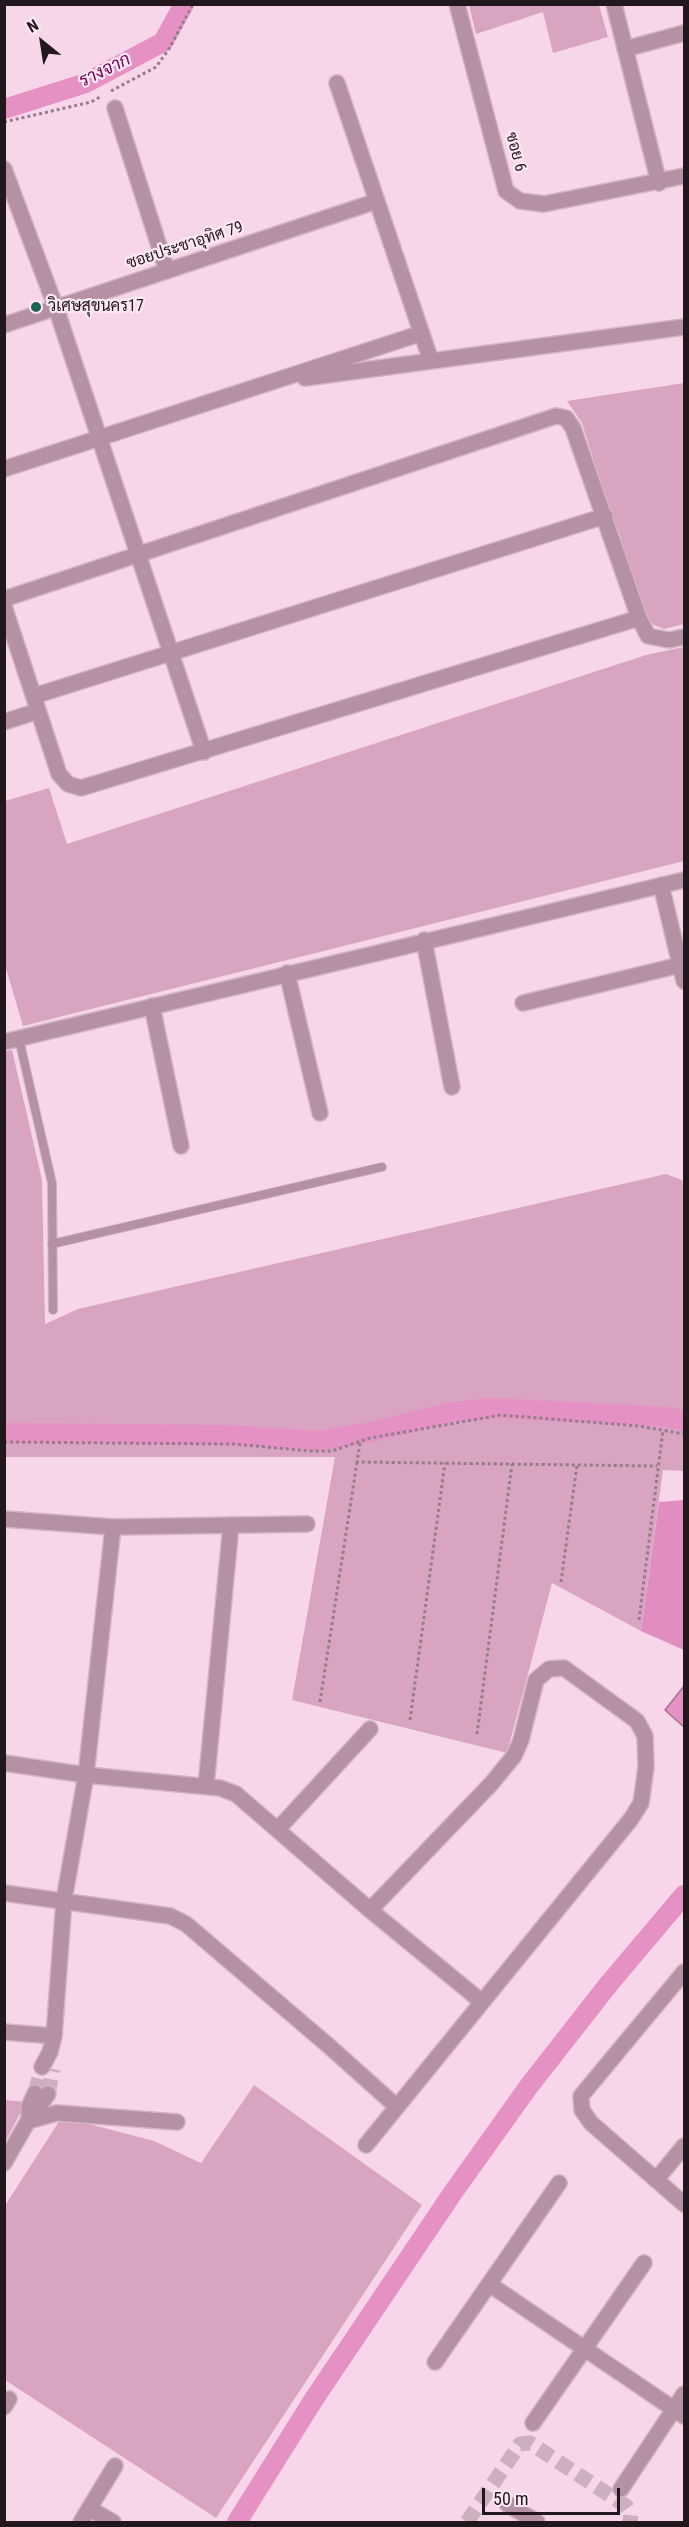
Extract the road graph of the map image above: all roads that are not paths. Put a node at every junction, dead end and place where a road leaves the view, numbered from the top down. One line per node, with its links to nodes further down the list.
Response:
1 (457, 4): 9 (street, ซอย 6)
2 (614, 4): 4 (street)
3 (684, 33): 4 (street)
4 (625, 49): 9 (street)
5 (337, 83): 10 (street)
6 (115, 108): 11 (street)
7 (4, 169): 12 (street)
8 (684, 176): 9 (street, ซอย 6)
9 (659, 183)
10 (377, 201): 11 (street, ซอยประชาอุทิศ 79); 15 (street)
11 (167, 271): 12 (street, ซอยประชาอุทิศ 79)
12 (56, 308): 13 (street, ซอยประชาอุทิศ 79); 18 (street)
13 (4, 325)
14 (684, 327): 16 (street)
15 (422, 333): 16 (street); 17 (street)
16 (431, 361): 17 (street)
17 (267, 383): 18 (street)
18 (99, 438): 19 (street); 21 (street)
19 (4, 468)
20 (605, 516): 21 (street); 24 (street); 26 (street)
21 (138, 555): 22 (street); 26 (street)
22 (4, 599)
23 (4, 606): 27 (street)
24 (639, 618): 25 (street); 30 (street)
25 (684, 637)
26 (171, 653): 27 (street); 30 (street)
27 (34, 696): 28 (street)
28 (38, 711): 29 (street); 30 (street)
29 (4, 722)
30 (204, 752)
31 (684, 880): 32 (street)
32 (661, 885): 33 (street); 34 (street)
33 (424, 940): 35 (street); 40 (street)
34 (680, 965): 36 (street); 37 (street)
35 (287, 974): 38 (street); 41 (street)
36 (684, 981)
37 (523, 1003)
38 (152, 1006): 39 (street); 42 (street)
39 (12, 1041): 44 (lane)
40 (452, 1087)
41 (320, 1113)
42 (181, 1146)
43 (382, 1167): 44 (lane)
44 (52, 1244): 45 (lane)
45 (53, 1310)
46 (4, 1520): 49 (street)
47 (308, 1524): 48 (street)
48 (231, 1525): 49 (street); 53 (street)
49 (113, 1527): 52 (street)
50 (370, 1729): 54 (street)
51 (4, 1763): 52 (street)
52 (86, 1775): 53 (street); 56 (street)
53 (206, 1786): 54 (street)
54 (278, 1829): 57 (street)
55 (4, 1893): 56 (street)
56 (64, 1900): 61 (street); 64 (street)
57 (370, 1910): 59 (street); 59 (street)
58 (684, 1972): 70 (street)
59 (482, 2002): 64 (street)
60 (4, 2032): 61 (street)
61 (54, 2036): 62 (street)
62 (47, 2068)
63 (41, 2093): 65 (street)
64 (397, 2107): 67 (street)
65 (28, 2121): 66 (street); 69 (street)
66 (177, 2122)
67 (366, 2145)
68 (684, 2146): 70 (street)
69 (4, 2163)
70 (656, 2180): 72 (street)
71 (559, 2183): 74 (street)
72 (684, 2204)
73 (644, 2263): 75 (street)
74 (489, 2284): 75 (street); 76 (street)
75 (583, 2348): 78 (street); 79 (street)
76 (435, 2362)
77 (684, 2394): 78 (street)
78 (680, 2413): 81 (street)
79 (533, 2423)
80 (116, 2466): 83 (street)
81 (621, 2489)
82 (507, 2504): 86 (street)
83 (90, 2509): 84 (street); 85 (street)
84 (81, 2523)
85 (113, 2523)
86 (537, 2523)

